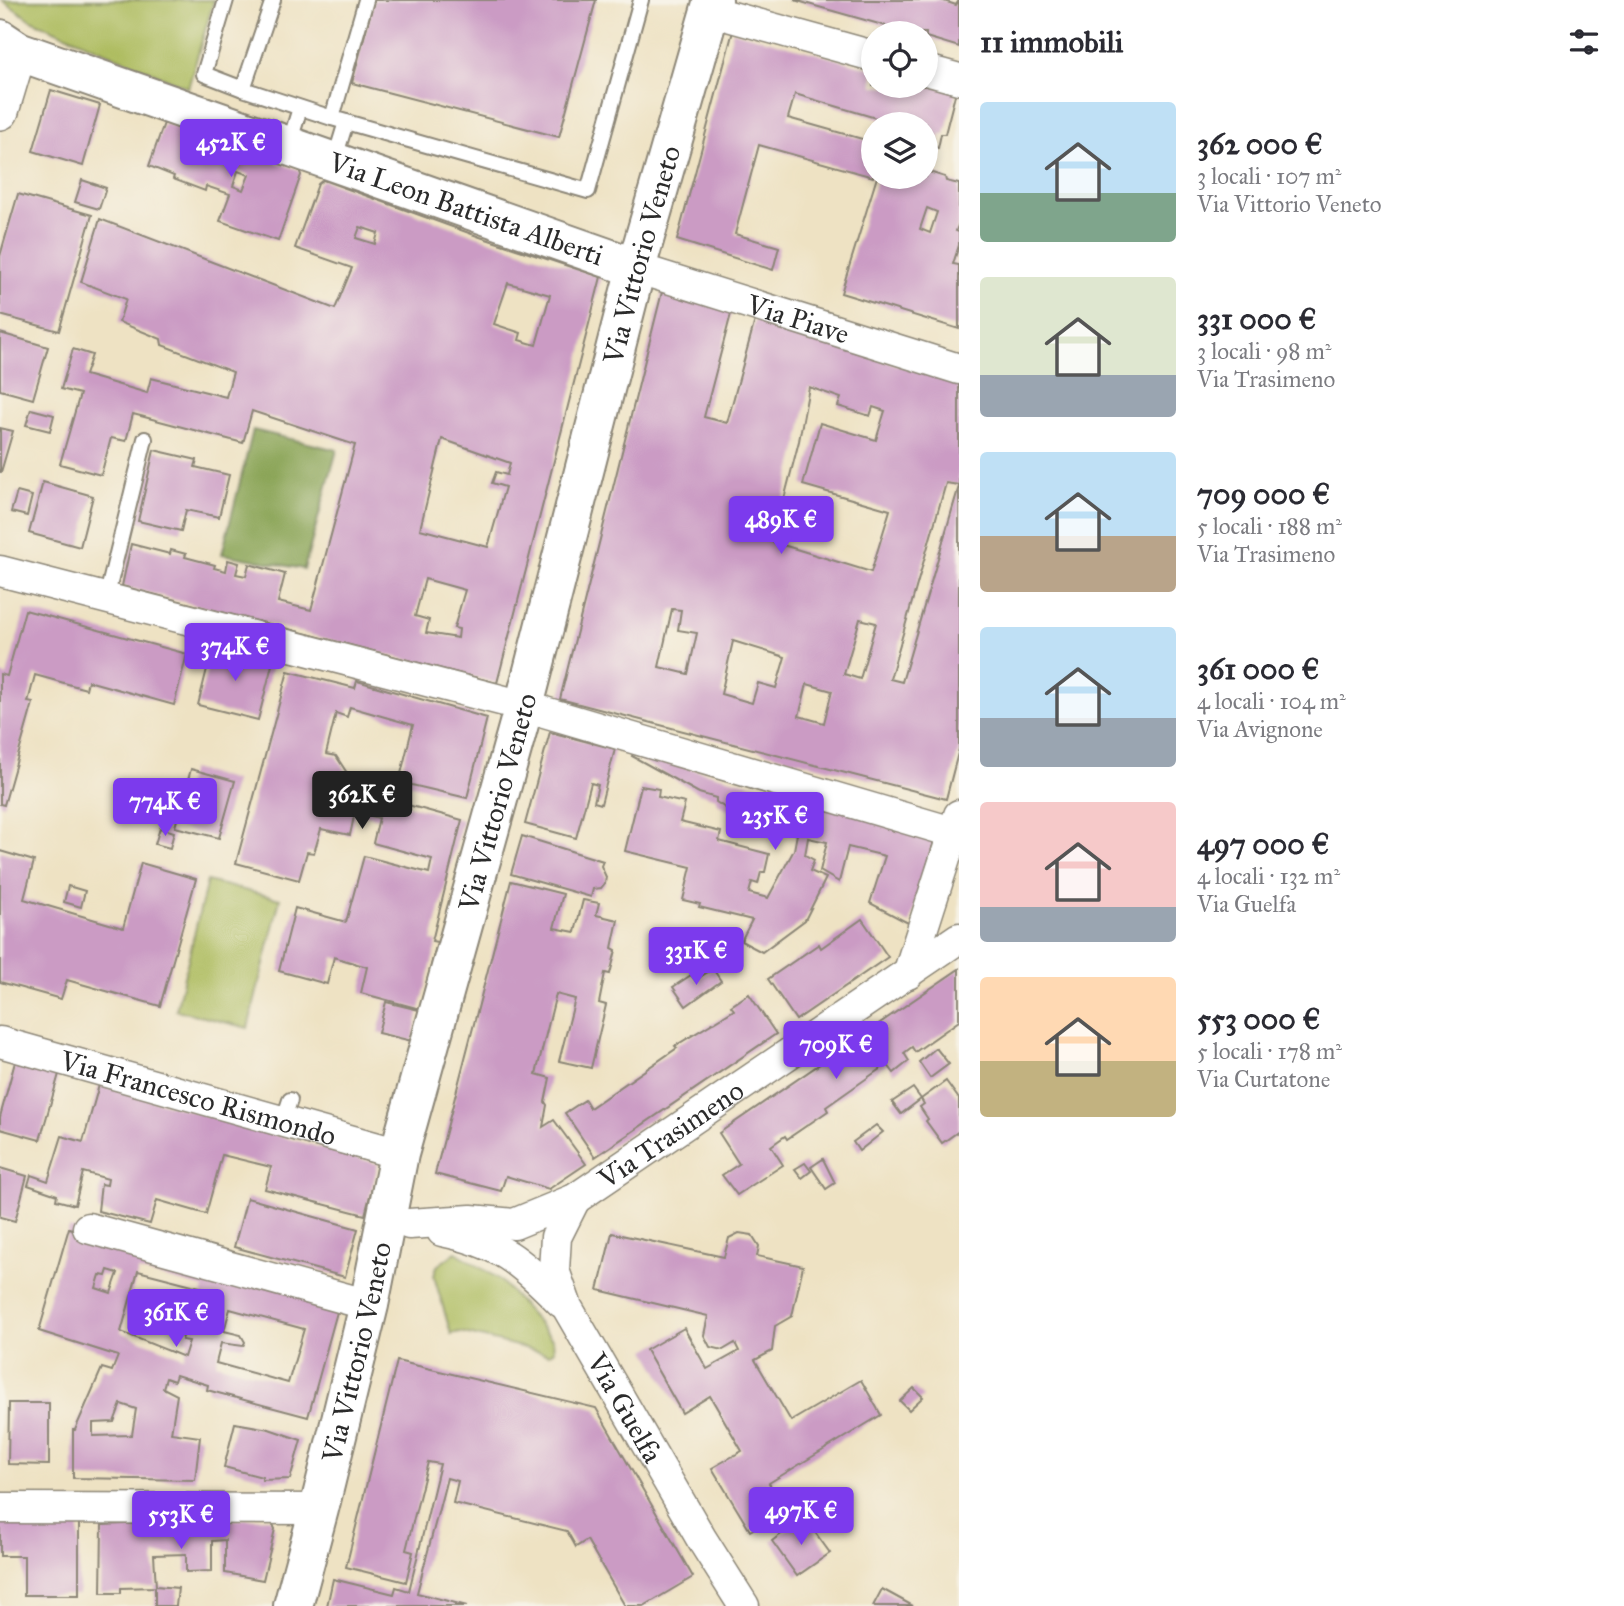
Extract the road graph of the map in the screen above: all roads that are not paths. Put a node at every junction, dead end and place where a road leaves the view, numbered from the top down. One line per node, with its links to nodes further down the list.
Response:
1 (226, 0): 10 (lane)
2 (273, 0): 10 (lane)
3 (366, 0): 13 (lane)
4 (641, 0): 13 (lane)
5 (711, 5): 7 (street); 16 (main road, Via Vittorio Veneto)
6 (9, 45): 12 (street); 14 (main road, Via Leon Battista Alberti)
7 (861, 52)
8 (938, 73): 9 (street)
9 (959, 79)
10 (243, 89): 11 (lane)
11 (300, 108): 13 (lane); 14 (lane)
12 (0, 111)
13 (339, 120): 15 (lane)
14 (288, 146): 15 (main road, Via Leon Battista Alberti)
15 (334, 162): 16 (main road, Via Leon Battista Alberti)
16 (636, 268): 17 (street, Via Piave); 21 (main road, Via Vittorio Veneto)
17 (959, 369)
18 (145, 439): 20 (lane)
19 (0, 571): 20 (street)
20 (106, 599): 21 (street)
21 (524, 706): 22 (street); 26 (main road, Via Vittorio Veneto)
22 (957, 827): 24 (street)
23 (959, 938): 24 (street, Via Trasimeno)
24 (908, 974): 27 (street, Via Trasimeno)
25 (0, 1042): 26 (street, Via Francesco Rismondo)
26 (399, 1154): 28 (main road, Via Vittorio Veneto)
27 (575, 1199): 28 (street, Via Trasimeno); 31 (street, Via Guelfa)
28 (398, 1222): 30 (main road, Via Vittorio Veneto); 31 (street)
29 (88, 1228): 30 (street)
30 (369, 1305): 33 (main road, Via Vittorio Veneto)
31 (567, 1307): 35 (street, Via Guelfa)
32 (0, 1508): 33 (street)
33 (319, 1509): 34 (main road, Via Vittorio Veneto)
34 (293, 1606)
35 (744, 1606)

